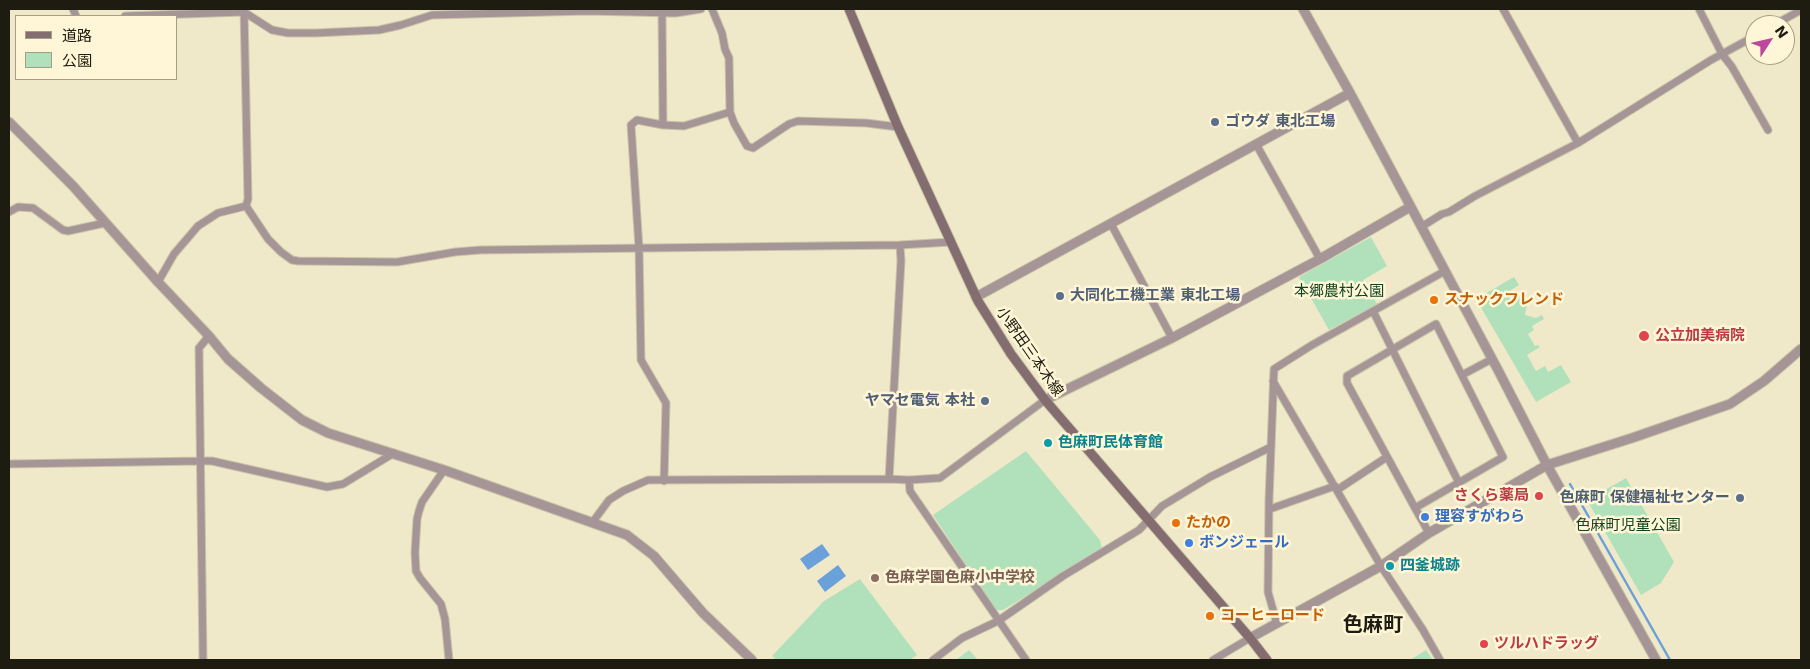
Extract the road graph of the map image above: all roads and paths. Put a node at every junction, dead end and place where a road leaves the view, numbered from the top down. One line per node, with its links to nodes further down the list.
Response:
1 (701, 9): 8 (street)
2 (712, 9): 13 (street)
3 (849, 9): 16 (main road, 小野田三本木線)
4 (1302, 9): 12 (street)
5 (1503, 9): 18 (street)
6 (1699, 9): 11 (street)
7 (244, 10): 8 (street); 9 (street); 20 (street)
8 (662, 13): 15 (street)
9 (145, 15)
10 (1745, 41): 11 (street)
11 (1722, 54): 17 (street); 18 (street)
12 (1350, 93): 19 (street); 21 (street)
13 (730, 112): 15 (street); 16 (street)
14 (9, 122): 23 (street)
15 (663, 124): 28 (street)
16 (898, 127): 26 (main road, 小野田三本木線)
17 (1768, 130)
18 (1578, 143): 25 (street)
19 (1256, 144): 24 (street); 29 (street)
20 (246, 206): 28 (street); 31 (street)
21 (1410, 207): 25 (street); 29 (street)
22 (9, 212): 23 (street)
23 (106, 223): 31 (street)
24 (1110, 224): 32 (street); 35 (street)
25 (1421, 227): 30 (street)
26 (951, 242): 27 (street); 32 (main road, 小野田三本木線)
27 (900, 245): 28 (street); 49 (street)
28 (638, 248): 51 (street)
29 (1320, 258): 35 (street)
30 (1445, 271): 33 (street); 38 (street)
31 (158, 282): 34 (street)
32 (976, 297): 41 (main road, 小野田三本木線)
33 (1373, 311): 36 (street); 40 (street)
34 (209, 336): 43 (street); 45 (street)
35 (1172, 338): 41 (street)
36 (1392, 349): 39 (street); 44 (street); 52 (street)
37 (1801, 349): 47 (street)
38 (1492, 359): 39 (street); 47 (street)
39 (1462, 375): 52 (street)
40 (1273, 380): 42 (street); 53 (street)
41 (1045, 400): 50 (street); 56 (main road, 小野田三本木線)
42 (1271, 446): 55 (street); 56 (street)
43 (394, 454): 45 (street); 48 (street)
44 (1387, 457): 53 (street); 54 (street)
45 (201, 461): 46 (street); 63 (street)
46 (9, 464)
47 (1547, 465): 58 (street); 71 (street)
48 (444, 470): 57 (street); 64 (street)
49 (889, 479): 50 (street); 51 (street)
50 (909, 480): 60 (street)
51 (664, 481): 57 (street)
52 (1458, 483): 54 (street)
53 (1336, 488): 55 (street); 59 (street)
54 (1415, 508): 58 (street)
55 (1270, 509): 61 (street)
56 (1148, 520): 60 (street); 62 (main road, 小野田三本木線)
57 (592, 523): 65 (street)
58 (1429, 533): 59 (street)
59 (1381, 566): 61 (street); 70 (street)
60 (998, 621): 66 (street); 67 (street)
61 (1276, 624): 62 (street)
62 (1250, 638): 68 (street); 69 (main road, 小野田三本木線)
63 (203, 660)
64 (449, 660)
65 (752, 660)
66 (933, 660)
67 (1026, 660)
68 (1213, 660)
69 (1267, 660)
70 (1440, 660)
71 (1656, 660)

